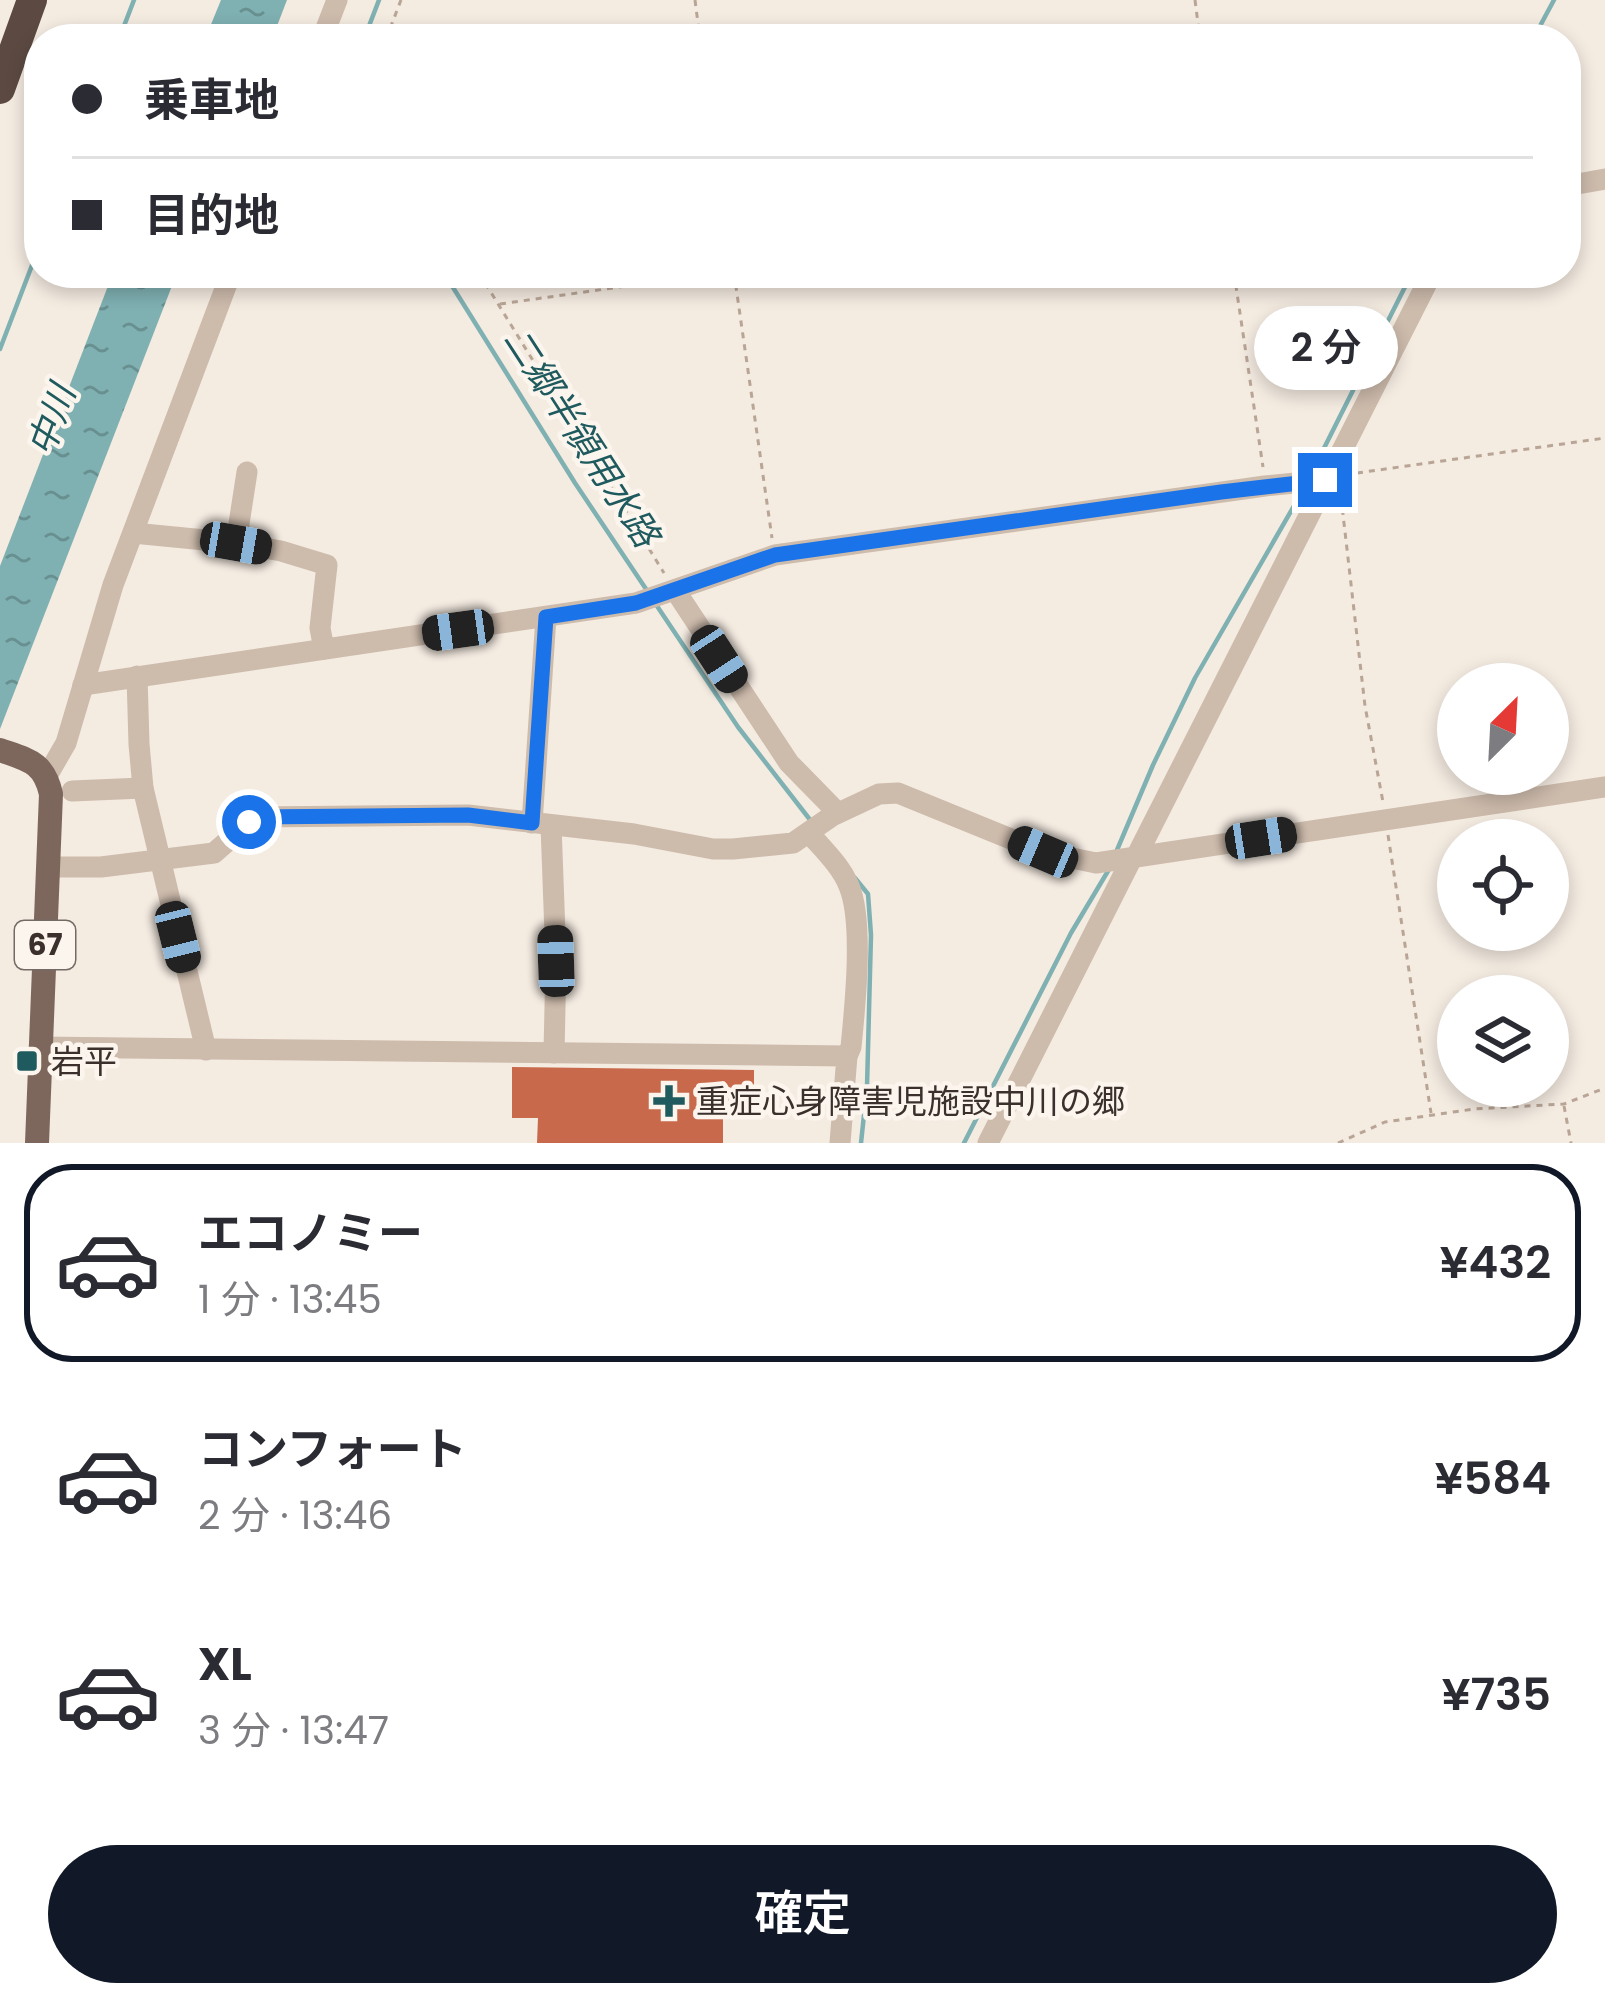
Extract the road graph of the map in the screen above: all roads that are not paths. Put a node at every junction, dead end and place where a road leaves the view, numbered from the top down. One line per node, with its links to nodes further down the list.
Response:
1 (16, 0): 3 (highway)
2 (32, 0): 4 (highway)
3 (0, 38)
4 (0, 89)
5 (225, 288): 9 (street)
6 (1425, 288): 8 (street)
7 (247, 472): 10 (street)
8 (1332, 478): 11 (street); 24 (street)
9 (133, 533): 10 (street); 15 (street)
10 (236, 543): 13 (street)
11 (675, 590): 12 (street); 21 (street)
12 (546, 617): 13 (street); 22 (street)
13 (324, 649): 14 (street)
14 (136, 676): 15 (street); 18 (street)
15 (83, 685): 17 (street)
16 (12, 754): 17 (main road)
17 (47, 776): 26 (main road, 67)
18 (143, 788): 20 (street); 25 (street)
19 (1605, 788): 24 (street)
20 (72, 791)
21 (835, 815): 23 (street); 24 (street)
22 (541, 824): 23 (street); 25 (street); 29 (street)
23 (808, 833): 30 (street)
24 (1131, 858): 33 (street)
25 (160, 861): 26 (street); 28 (street)
26 (49, 867): 27 (main road, 67)
27 (39, 1047): 28 (street); 31 (main road, 67)
28 (206, 1050): 29 (street)
29 (554, 1053): 30 (street)
30 (847, 1056): 32 (street)
31 (37, 1143)
32 (839, 1143)
33 (988, 1143)

